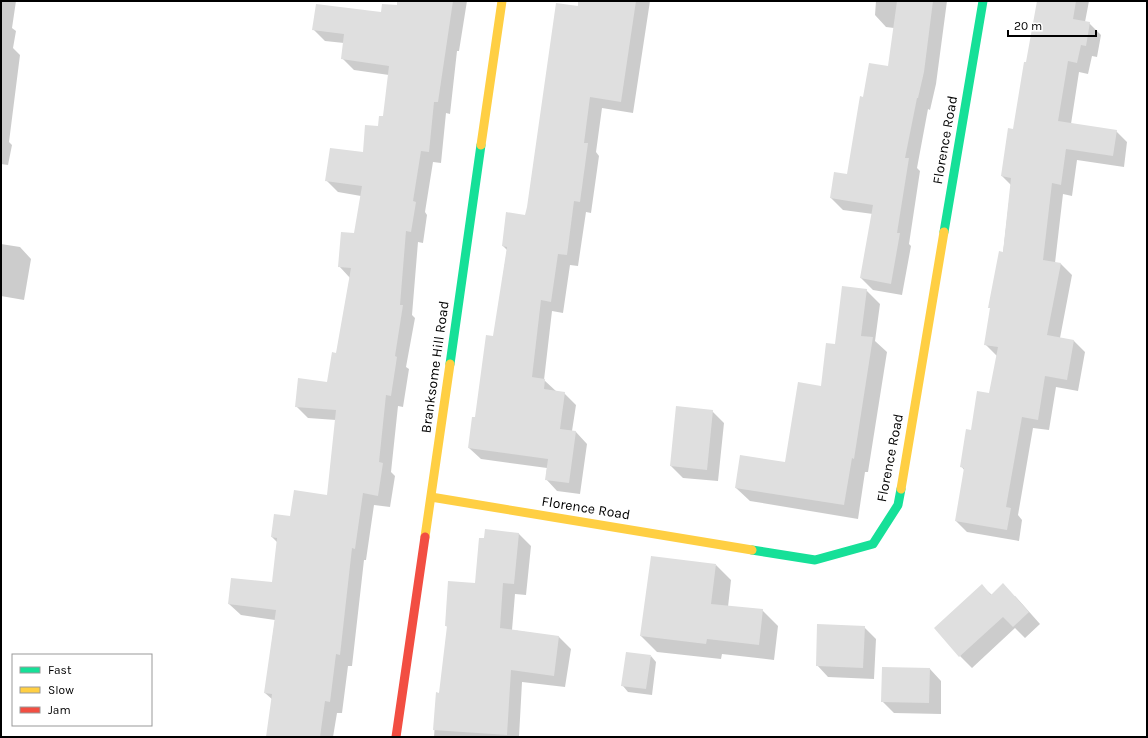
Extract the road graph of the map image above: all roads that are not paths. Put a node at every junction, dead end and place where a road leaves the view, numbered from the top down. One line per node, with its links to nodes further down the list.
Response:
1 (502, 1): 3 (street, Branksome Hill Road)
2 (983, 1): 3 (street, Florence Road)
3 (431, 497): 4 (street, Branksome Hill Road)
4 (396, 737)

